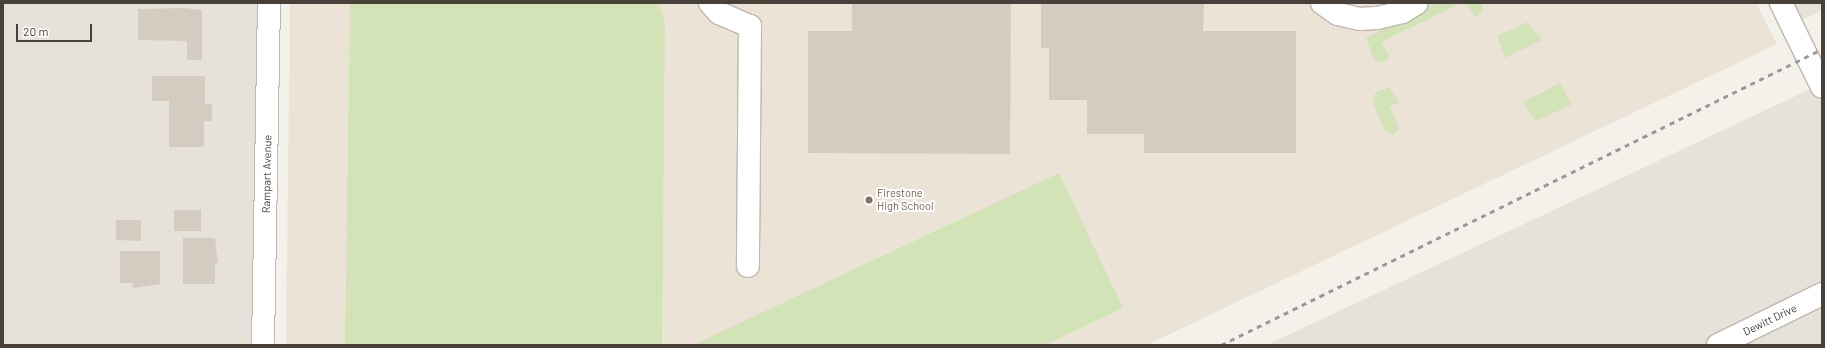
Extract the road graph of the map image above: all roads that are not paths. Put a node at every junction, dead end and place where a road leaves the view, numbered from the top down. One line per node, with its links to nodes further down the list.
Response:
1 (269, 3): 9 (street, Rampart Avenue)
2 (710, 3): 7 (street)
3 (1322, 3): 4 (street)
4 (1417, 3)
5 (1781, 3): 6 (street)
6 (1822, 86)
7 (748, 266)
8 (1822, 294): 10 (street, Dewitt Drive)
9 (263, 345)
10 (1718, 345)

